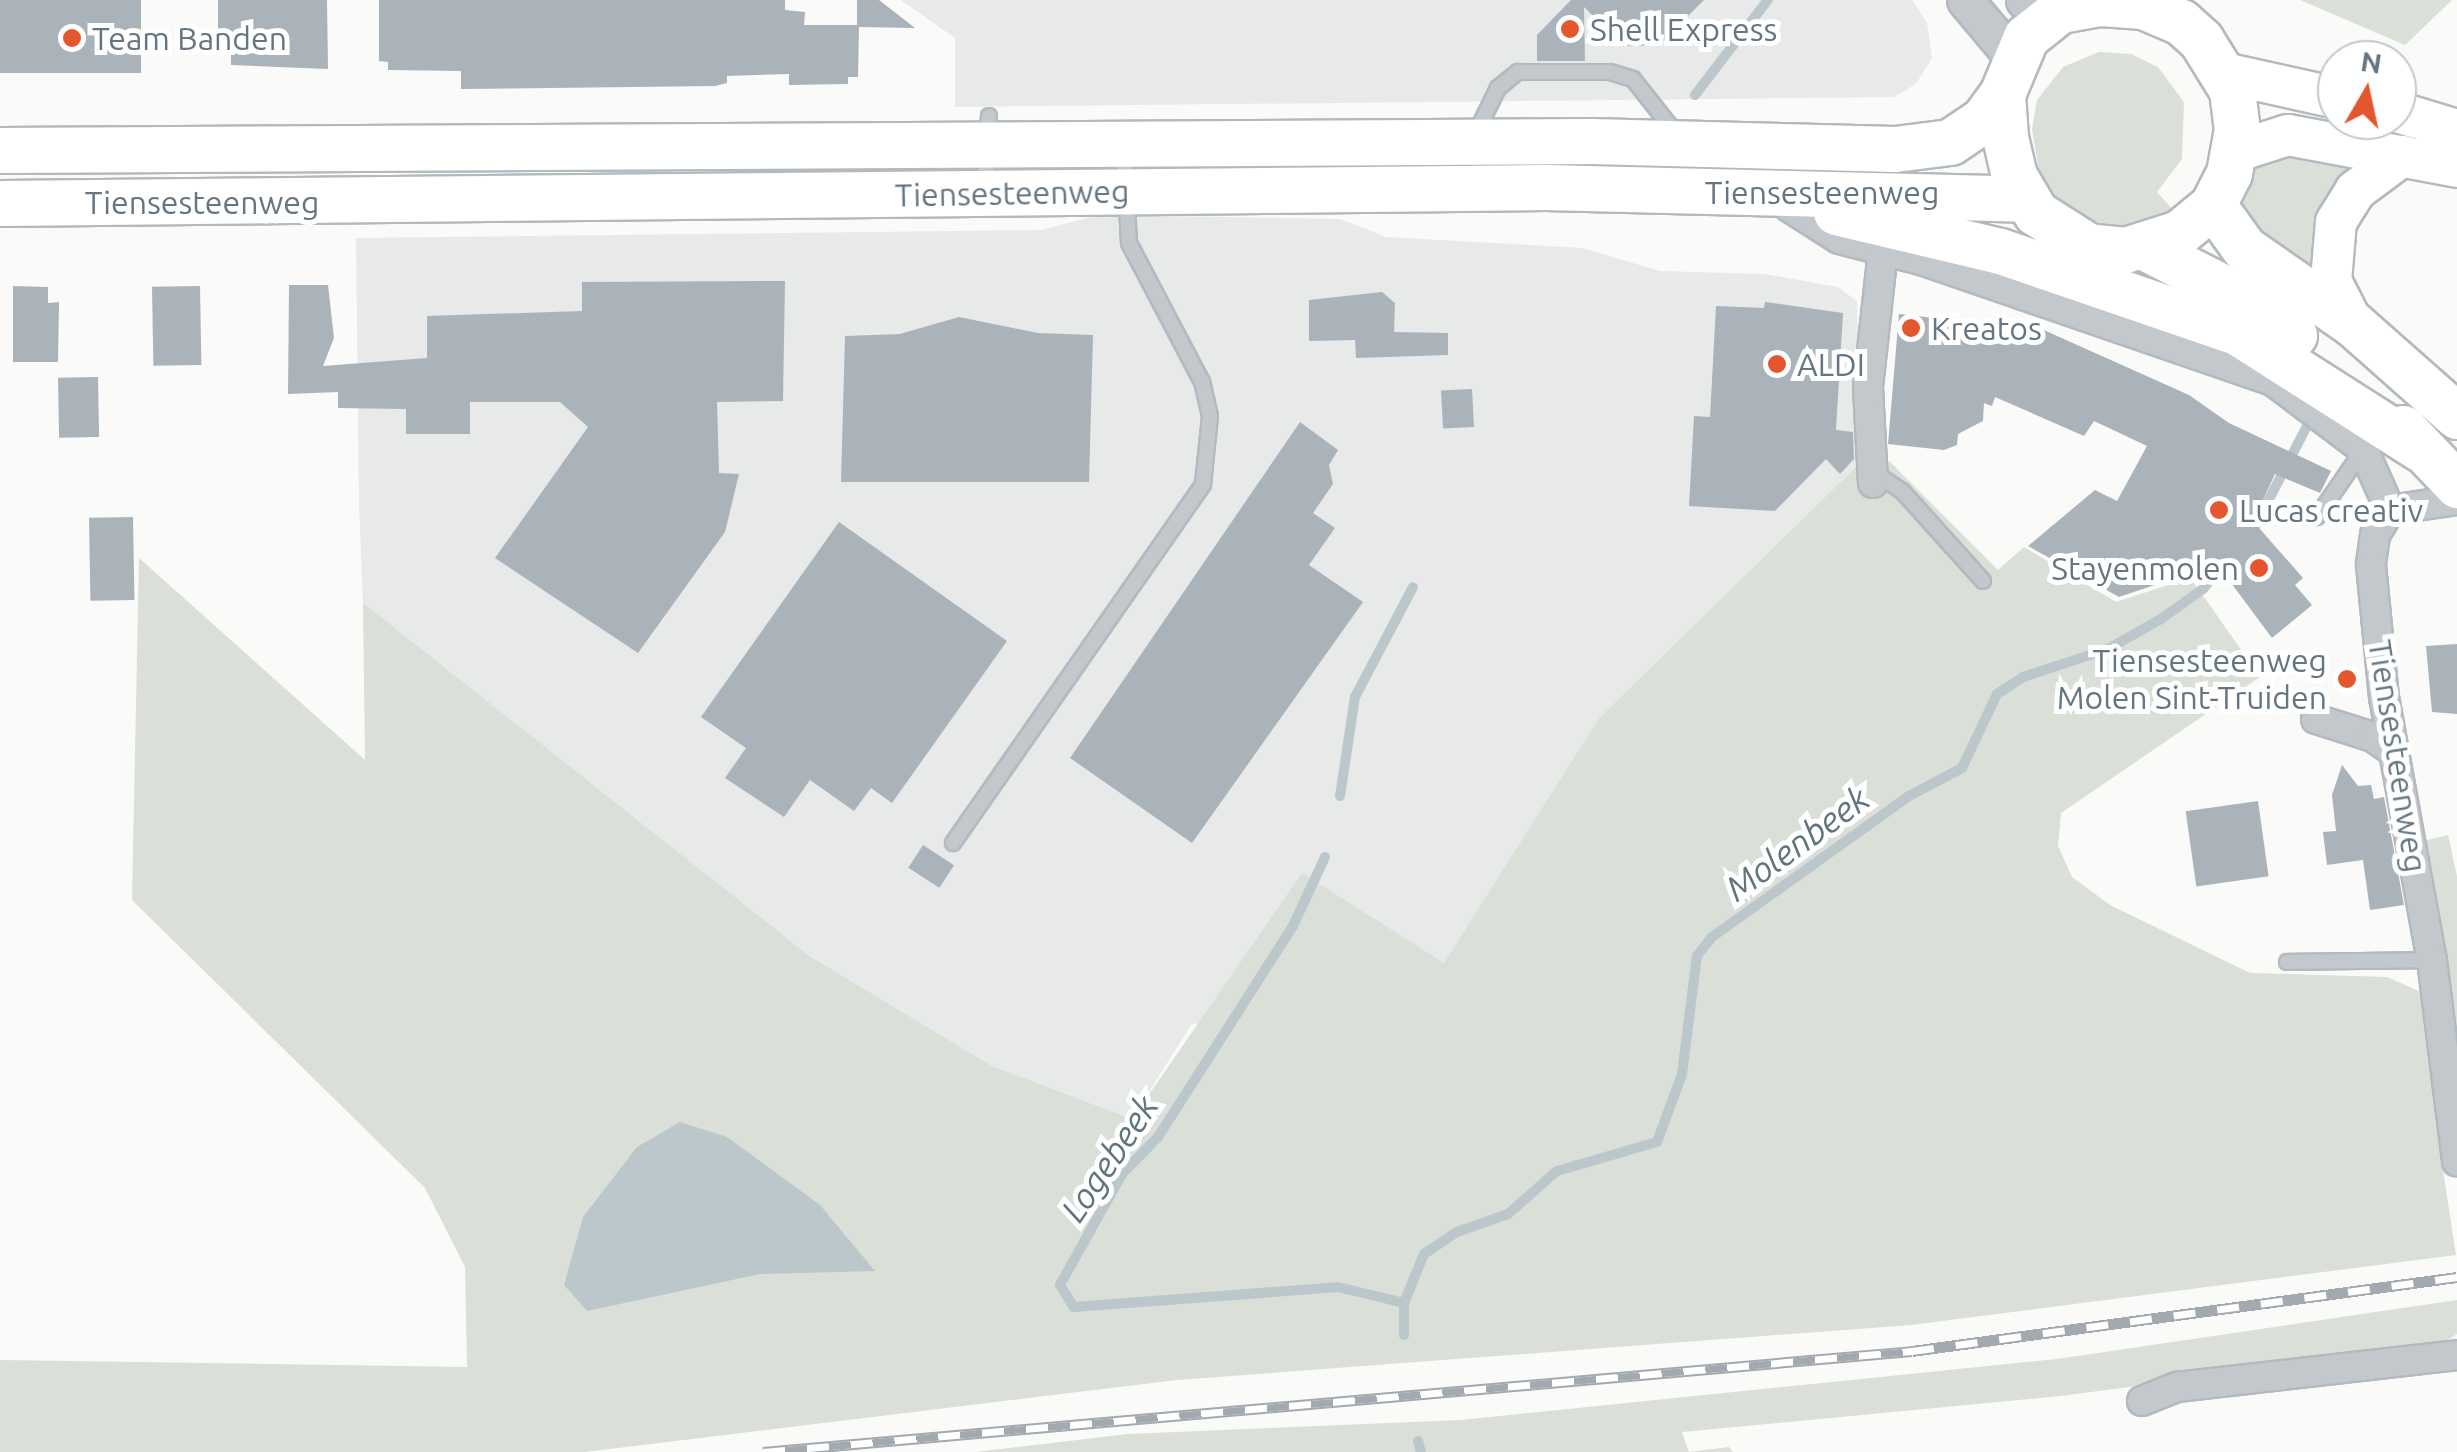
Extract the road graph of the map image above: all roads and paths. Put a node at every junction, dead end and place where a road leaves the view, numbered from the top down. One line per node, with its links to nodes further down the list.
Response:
1 (1966, 0): 4 (street)
2 (2041, 5): 3 (main road); 4 (main road)
3 (2224, 72): 5 (main road); 13 (main road)
4 (2008, 76): 11 (main road, Tiensesteenweg); 19 (main road)
5 (2317, 93)
6 (2417, 118): 8 (main road)
7 (987, 130): 10 (main road, Tiensesteenweg); 12 (main road, Tiensesteenweg); 17 (lane)
8 (2457, 130)
9 (1472, 142): 10 (main road, Tiensesteenweg); 11 (main road, Tiensesteenweg); 11 (lane)
10 (1124, 144): 16 (lane)
11 (1688, 147)
12 (0, 150)
13 (2235, 152): 14 (main road); 21 (main road)
14 (2402, 156): 15 (main road); 25 (main road)
15 (2457, 167)
16 (1125, 191): 17 (main road, Tiensesteenweg); 18 (main road, Tiensesteenweg); 37 (lane)
17 (986, 193): 20 (main road, Tiensesteenweg)
18 (1732, 193): 19 (main road, Tiensesteenweg); 22 (main road)
19 (2024, 199): 23 (main road)
20 (0, 203)
21 (2213, 204): 23 (main road); 25 (main road)
22 (1789, 208): 24 (street, Tiensesteenweg); 28 (main road)
23 (2144, 247): 28 (main road)
24 (1883, 251): 27 (street, Tiensesteenweg); 29 (street)
25 (2353, 324): 26 (main road)
26 (2457, 416)
27 (2364, 449): 32 (street); 33 (lane)
28 (2421, 449): 30 (main road)
29 (1872, 477): 34 (lane)
30 (2457, 484)
31 (2457, 500): 32 (street)
32 (2390, 510): 36 (street, Tiensesteenweg)
33 (2318, 517)
34 (1983, 581)
35 (2316, 719): 36 (street)
36 (2393, 751): 38 (street, Tiensesteenweg)
37 (953, 843)
38 (2432, 960): 39 (lane); 40 (street, Tiensesteenweg)
39 (2288, 962)
40 (2457, 1160)
41 (2457, 1355): 42 (street)
42 (2142, 1402)

